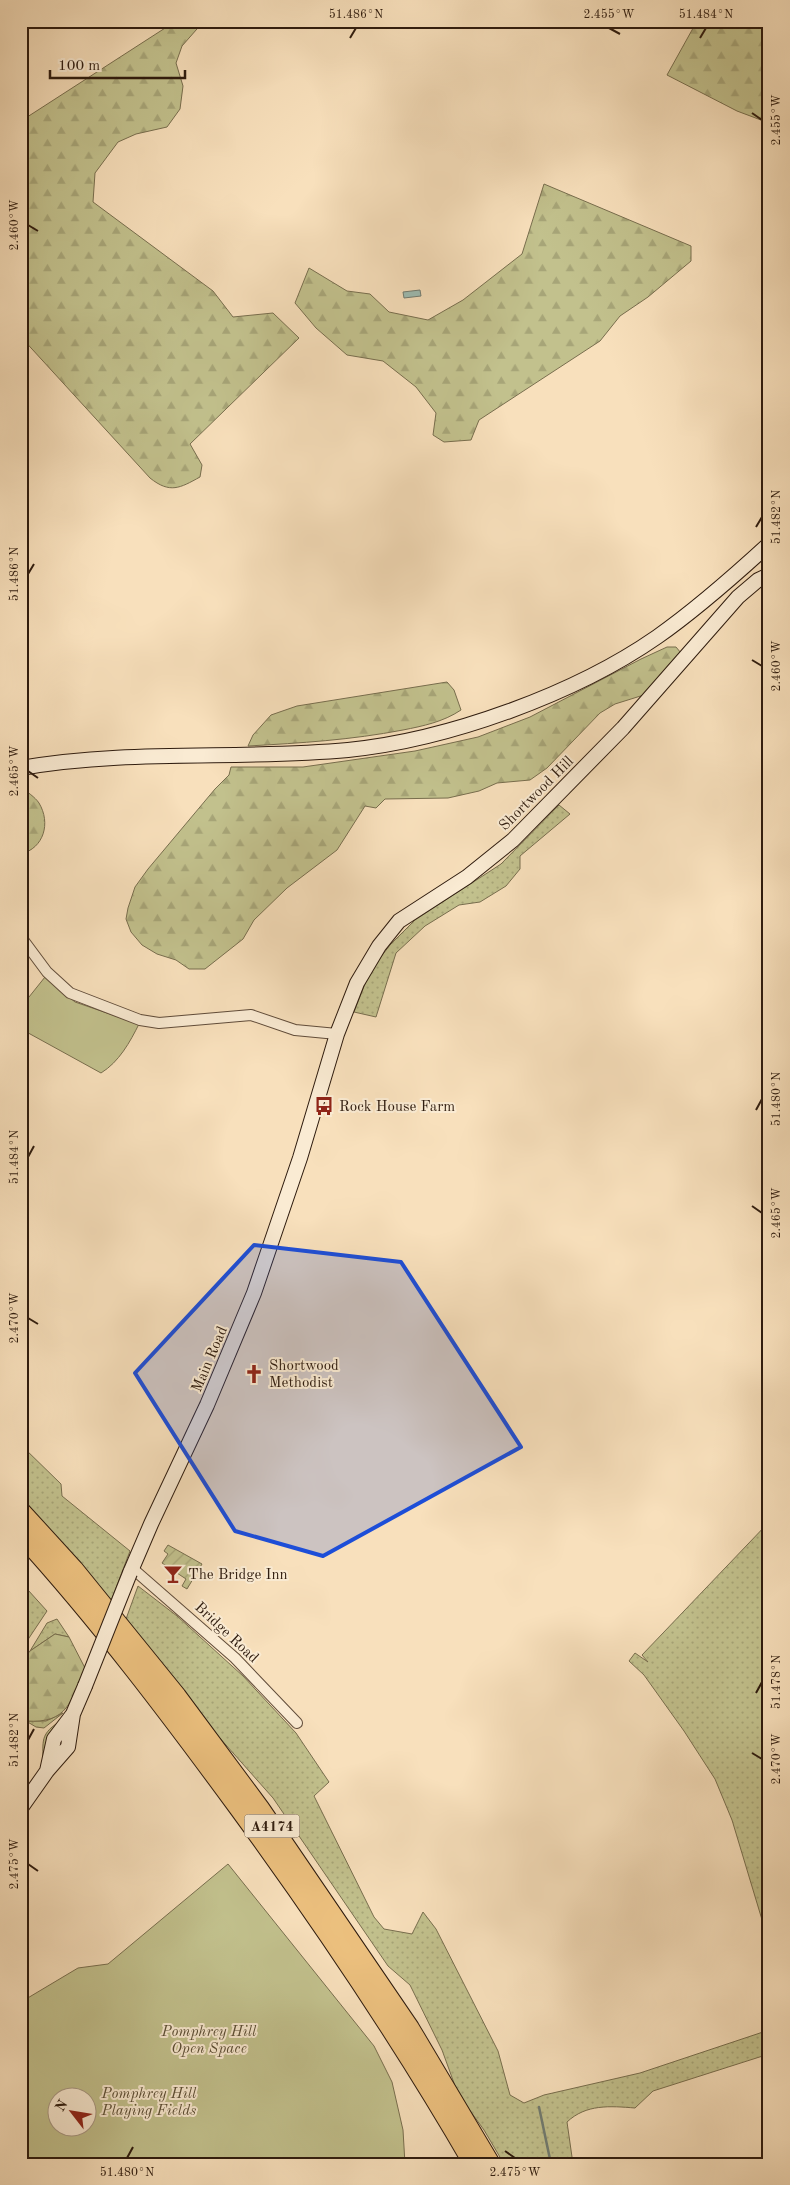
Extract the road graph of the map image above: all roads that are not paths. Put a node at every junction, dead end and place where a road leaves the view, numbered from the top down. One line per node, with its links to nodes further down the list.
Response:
1 (769, 544): 3 (main road)
2 (769, 575): 5 (main road, Shortwood Hill)
3 (21, 768)
4 (21, 937): 5 (street)
5 (337, 1034): 8 (main road, Main Road)
6 (21, 1511): 12 (highway, A4174)
7 (21, 1535): 11 (highway, A4174)
8 (131, 1571): 9 (street, Bridge Road); 10 (main road, Main Road, bridge)
9 (297, 1723)
10 (21, 1808)
11 (472, 2164)
12 (491, 2164)

